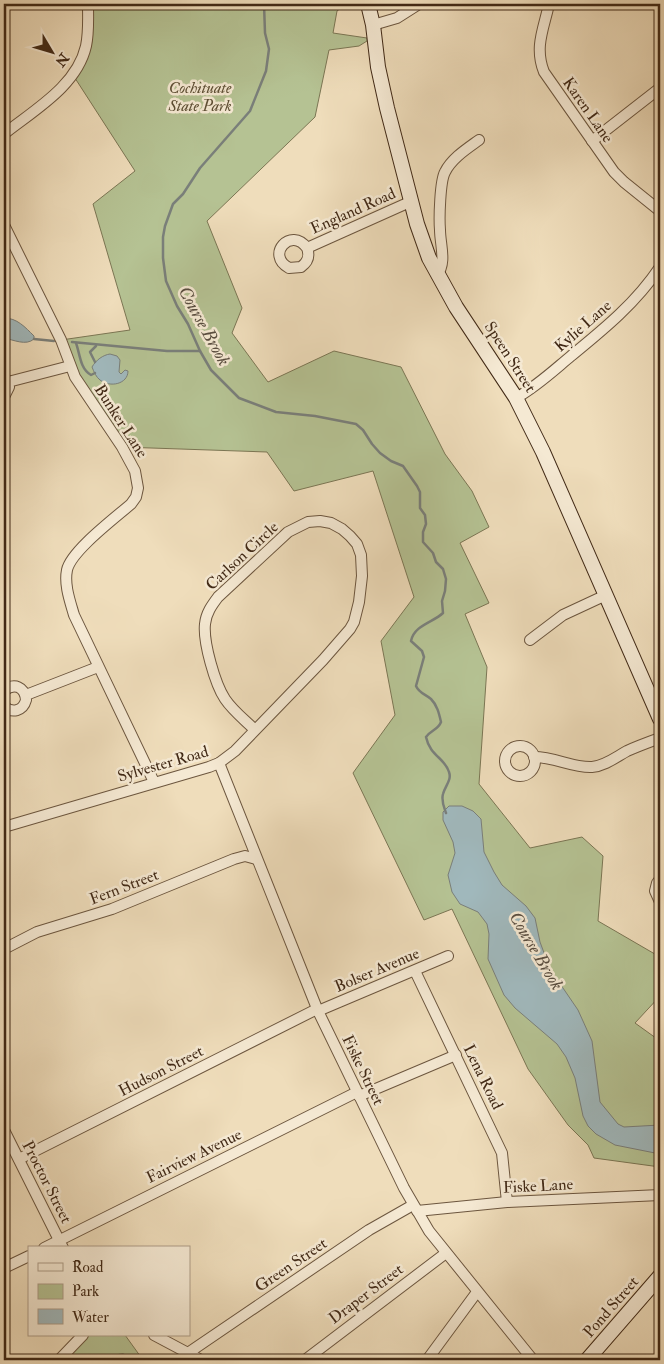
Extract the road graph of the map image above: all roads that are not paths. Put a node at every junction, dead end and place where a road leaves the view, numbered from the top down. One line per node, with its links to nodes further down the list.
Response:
1 (88, 4): 7 (street)
2 (368, 4): 5 (street, Speen Street)
3 (419, 4): 5 (street)
4 (549, 4): 9 (street, Karen Lane)
5 (373, 24): 10 (street, Speen Street)
6 (660, 88): 9 (street)
7 (4, 134)
8 (479, 140): 15 (street)
9 (592, 141): 11 (street, Karen Lane)
10 (412, 202): 13 (street, England Road); 15 (street, Speen Street)
11 (660, 211)
12 (4, 225): 16 (street, Bunker Lane)
13 (307, 248)
14 (660, 267): 19 (street, Kylie Lane)
15 (437, 275): 19 (street, Speen Street)
16 (70, 366): 17 (street); 23 (street, Bunker Lane)
17 (6, 379): 18 (street)
18 (4, 397)
19 (516, 398): 20 (street, Speen Street)
20 (606, 595): 22 (street); 27 (street, Speen Street)
21 (343, 638): 28 (street, Sylvester Road); 28 (street, Carlson Circle)
22 (530, 640)
23 (98, 667): 25 (street); 32 (street, Bunker Lane)
24 (4, 691): 25 (street)
25 (26, 695): 26 (street)
26 (4, 706)
27 (660, 719)
28 (255, 730): 31 (street, Sylvester Road)
29 (660, 738): 30 (street)
30 (534, 757)
31 (219, 764): 32 (street, Sylvester Road); 34 (street, Fiske Street)
32 (154, 782): 33 (street, Sylvester Road)
33 (4, 827)
34 (256, 859): 37 (street, Fern Street); 40 (street, Fiske Street)
35 (660, 880): 36 (street)
36 (660, 902)
37 (4, 948)
38 (448, 956): 39 (street, Bolser Avenue)
39 (415, 970): 40 (street, Bolser Avenue); 41 (street, Lena Road)
40 (318, 1010): 42 (street, Fiske Street); 44 (street, Hudson Street)
41 (456, 1055): 42 (street, Fairview Avenue); 46 (street, Lena Road)
42 (358, 1094): 47 (street, Fiske Street); 48 (street, Fairview Avenue)
43 (4, 1130): 44 (street, Proctor Street)
44 (18, 1159): 48 (street, Proctor Street)
45 (660, 1195): 46 (street, Fiske Lane)
46 (507, 1202): 47 (street, Fiske Lane)
47 (415, 1208): 49 (street, Fiske Street); 56 (street, Green Street)
48 (61, 1244)
49 (446, 1253): 53 (street, Fiske Street); 59 (street, Draper Street)
50 (28, 1256): 51 (street)
51 (4, 1268)
52 (660, 1276): 62 (street, Pond Street)
53 (477, 1292): 60 (street); 61 (street, Fiske Street)
54 (82, 1336): 57 (street)
55 (156, 1336): 56 (street)
56 (188, 1353): 58 (street)
57 (59, 1360)
58 (201, 1360)
59 (305, 1360)
60 (428, 1360)
61 (533, 1360)
62 (587, 1360)

